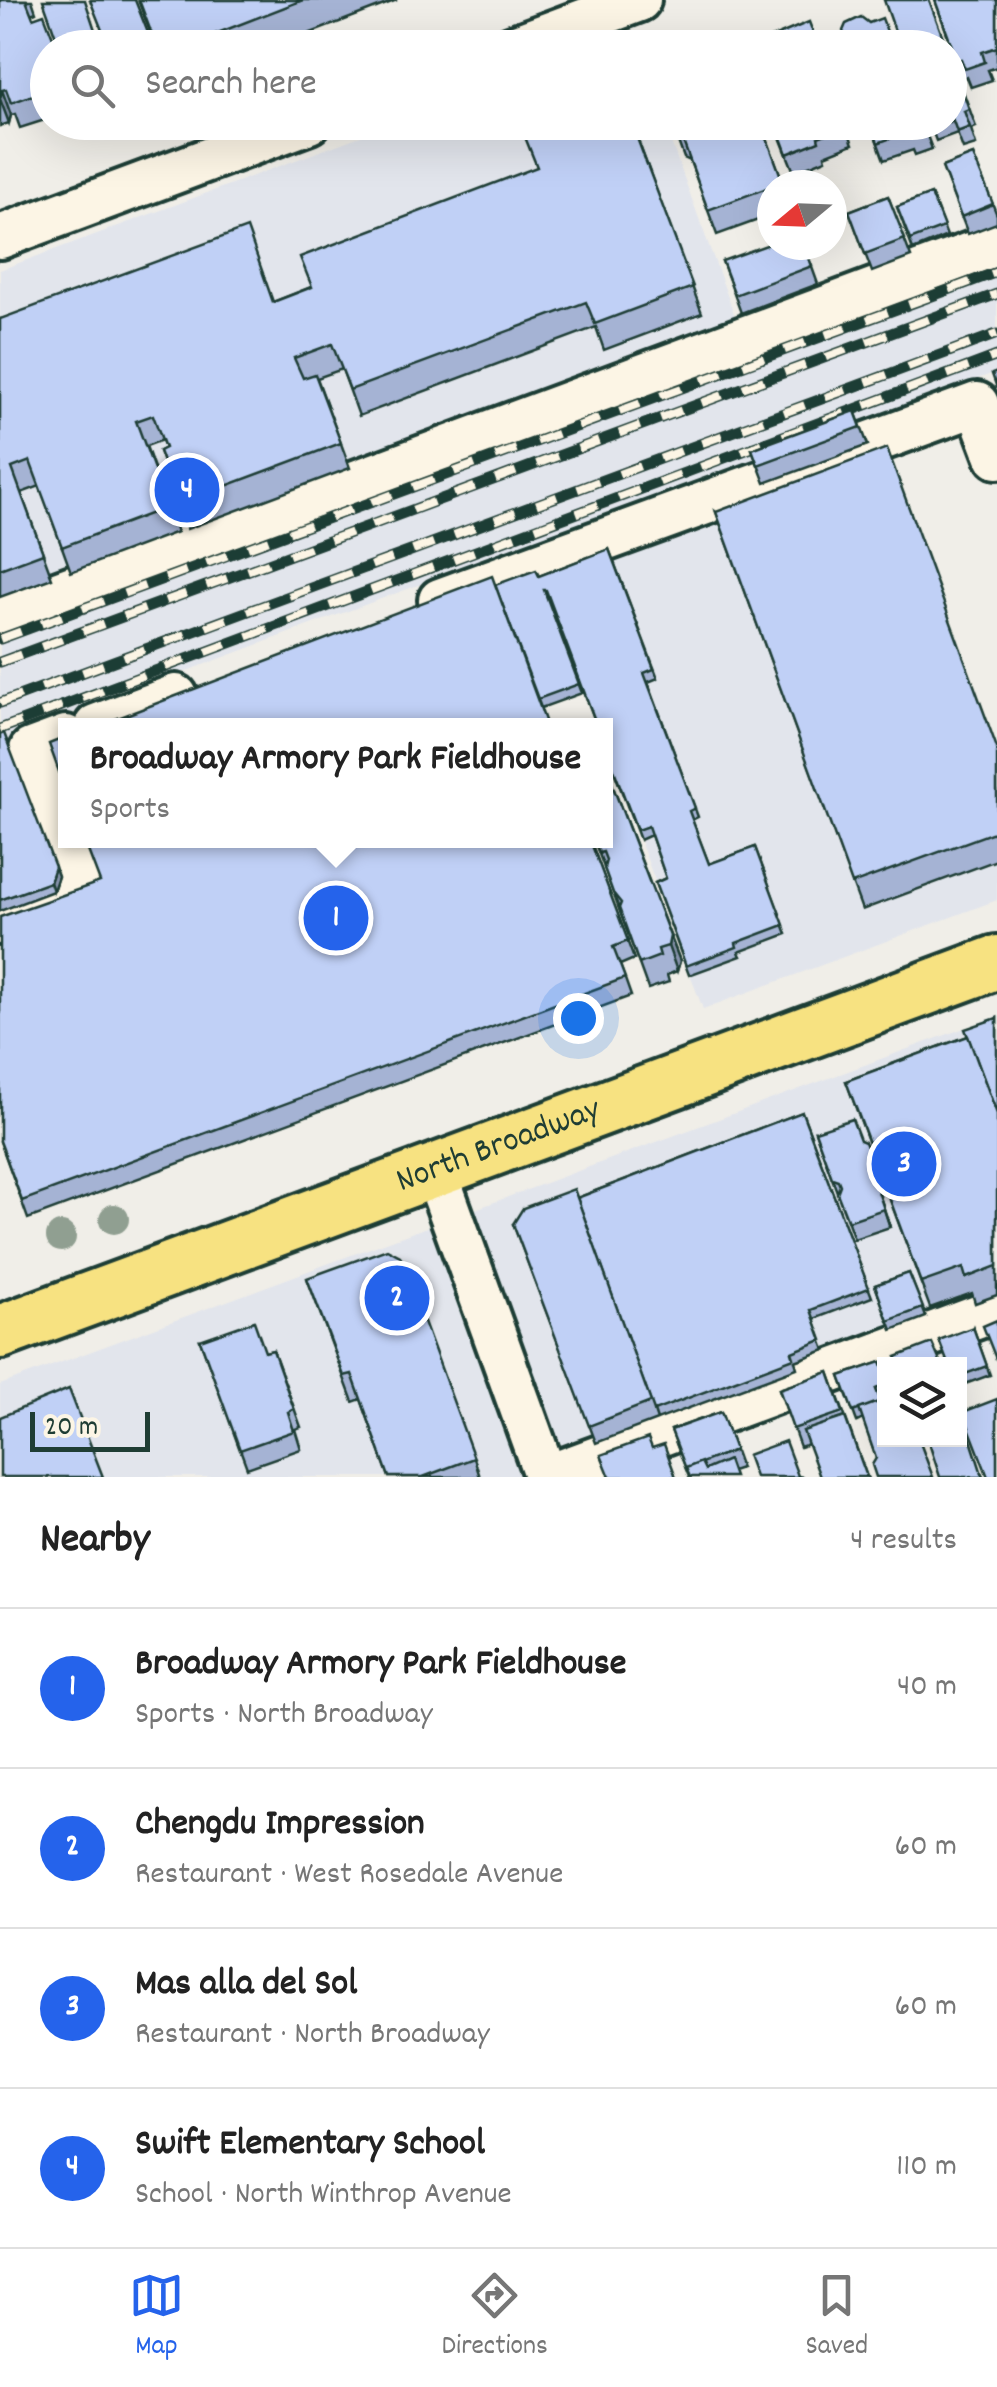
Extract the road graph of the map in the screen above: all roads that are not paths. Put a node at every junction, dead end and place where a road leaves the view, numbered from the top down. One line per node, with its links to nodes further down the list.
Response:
1 (639, 0): 2 (street)
2 (559, 30)
3 (261, 140): 4 (street)
4 (0, 237)
5 (997, 244): 8 (street)
6 (997, 457): 7 (street)
7 (406, 612)
8 (0, 614)
9 (206, 686): 10 (street)
10 (118, 718)
11 (58, 739): 12 (street)
12 (58, 827)
13 (66, 848): 14 (street)
14 (0, 923)
15 (997, 962): 16 (main road, North Broadway)
16 (436, 1170): 18 (main road, North Broadway); 19 (street)
17 (997, 1310): 19 (street)
18 (0, 1332)
19 (546, 1477)

